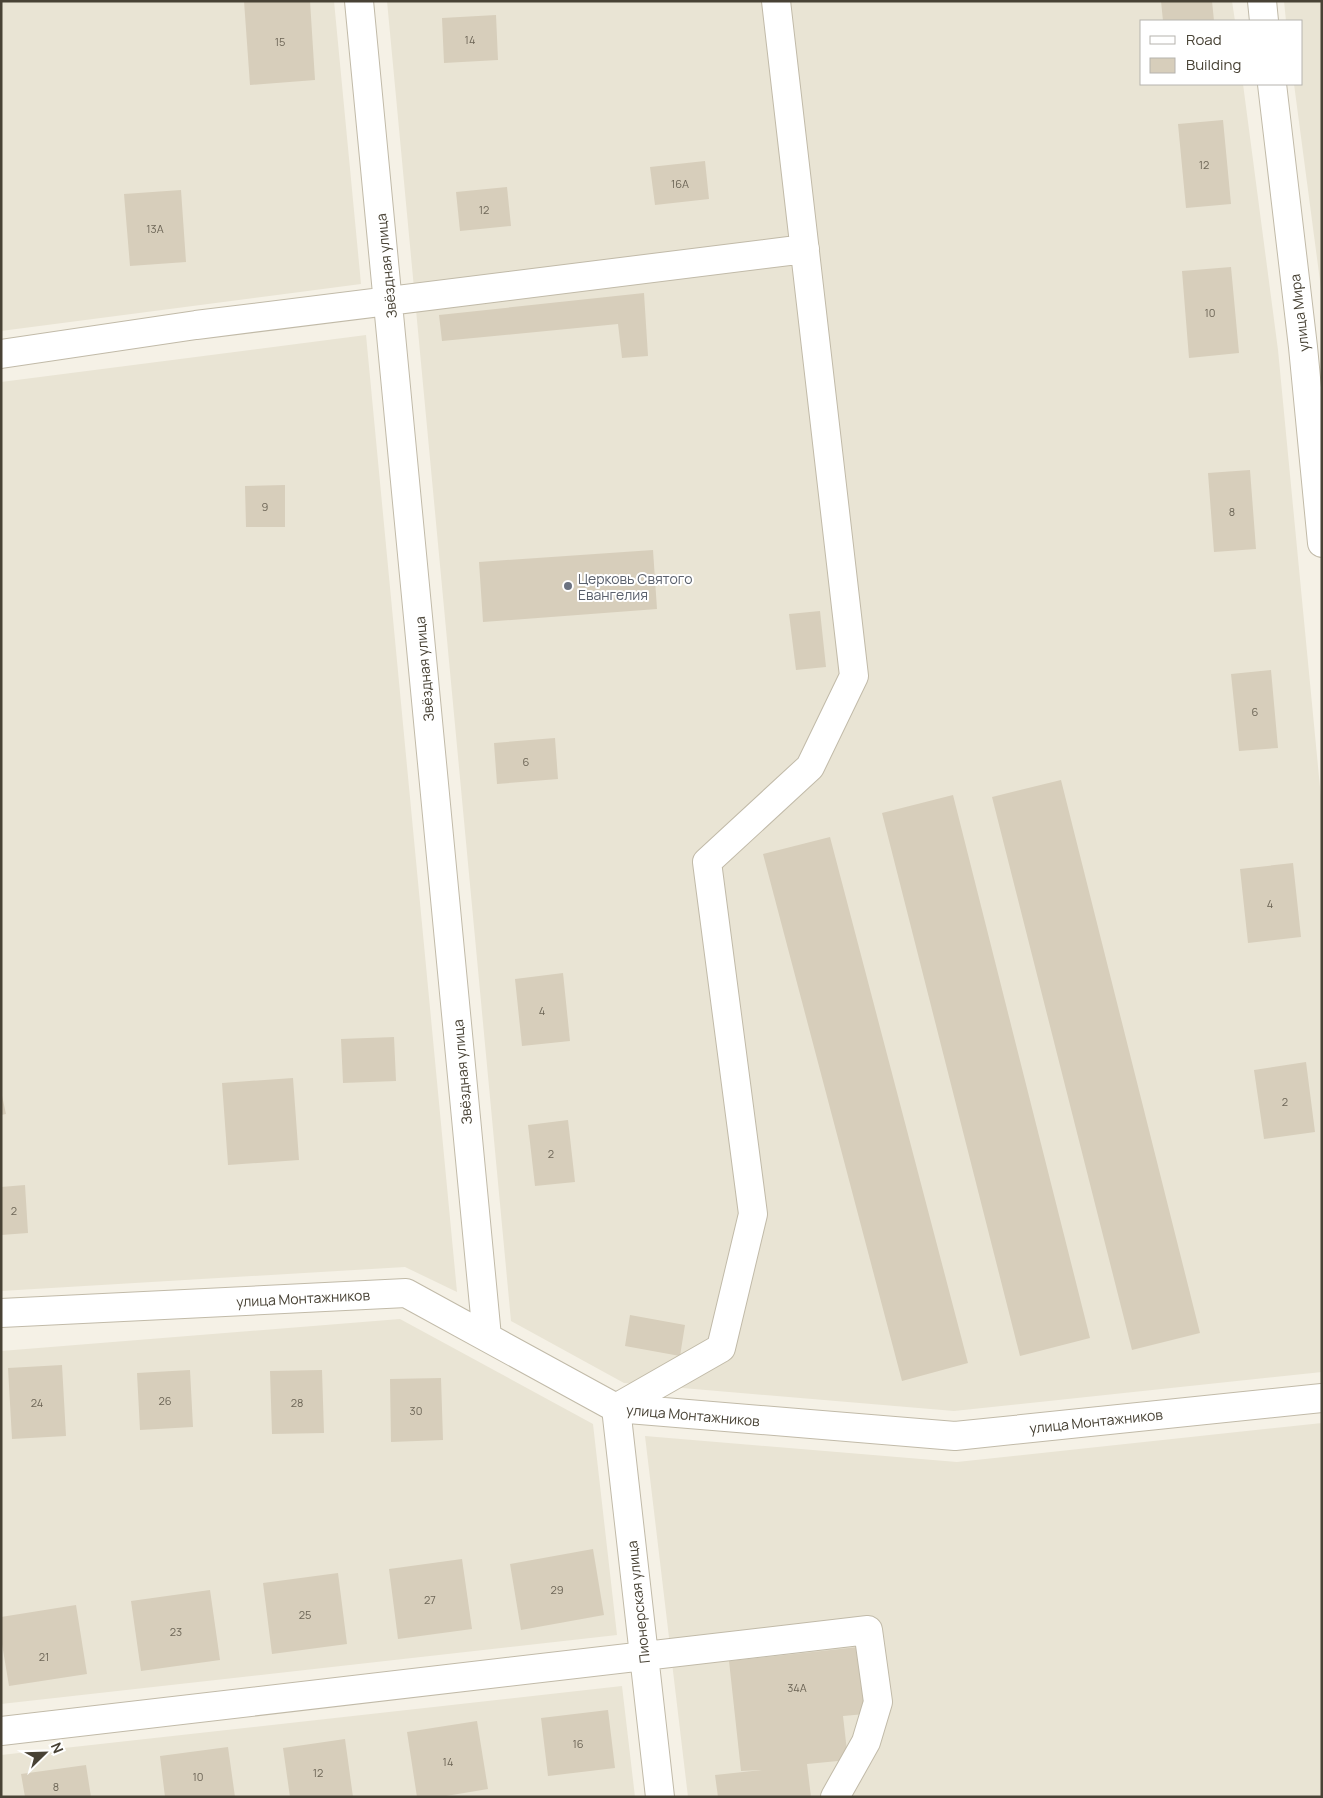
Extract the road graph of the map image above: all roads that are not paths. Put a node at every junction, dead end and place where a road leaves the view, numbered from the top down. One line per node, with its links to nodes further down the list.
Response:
1 (360, 1): 7 (street, Звёздная улица)
2 (776, 1): 6 (street)
3 (1262, 1): 4 (street)
4 (1264, 20)
5 (1272, 85): 9 (street, улица Мира)
6 (805, 249): 7 (street); 13 (street)
7 (390, 302): 8 (street); 11 (street, Звёздная улица)
8 (1, 354)
9 (1322, 543)
10 (1, 1313): 11 (street, улица Монтажников)
11 (487, 1337): 13 (street, улица Монтажников)
12 (1322, 1398): 13 (street, улица Монтажников)
13 (616, 1408): 14 (street, Пионерская улица)
14 (645, 1658): 15 (street); 16 (street, Пионерская улица); 17 (street)
15 (1, 1731)
16 (660, 1797)
17 (834, 1797)

